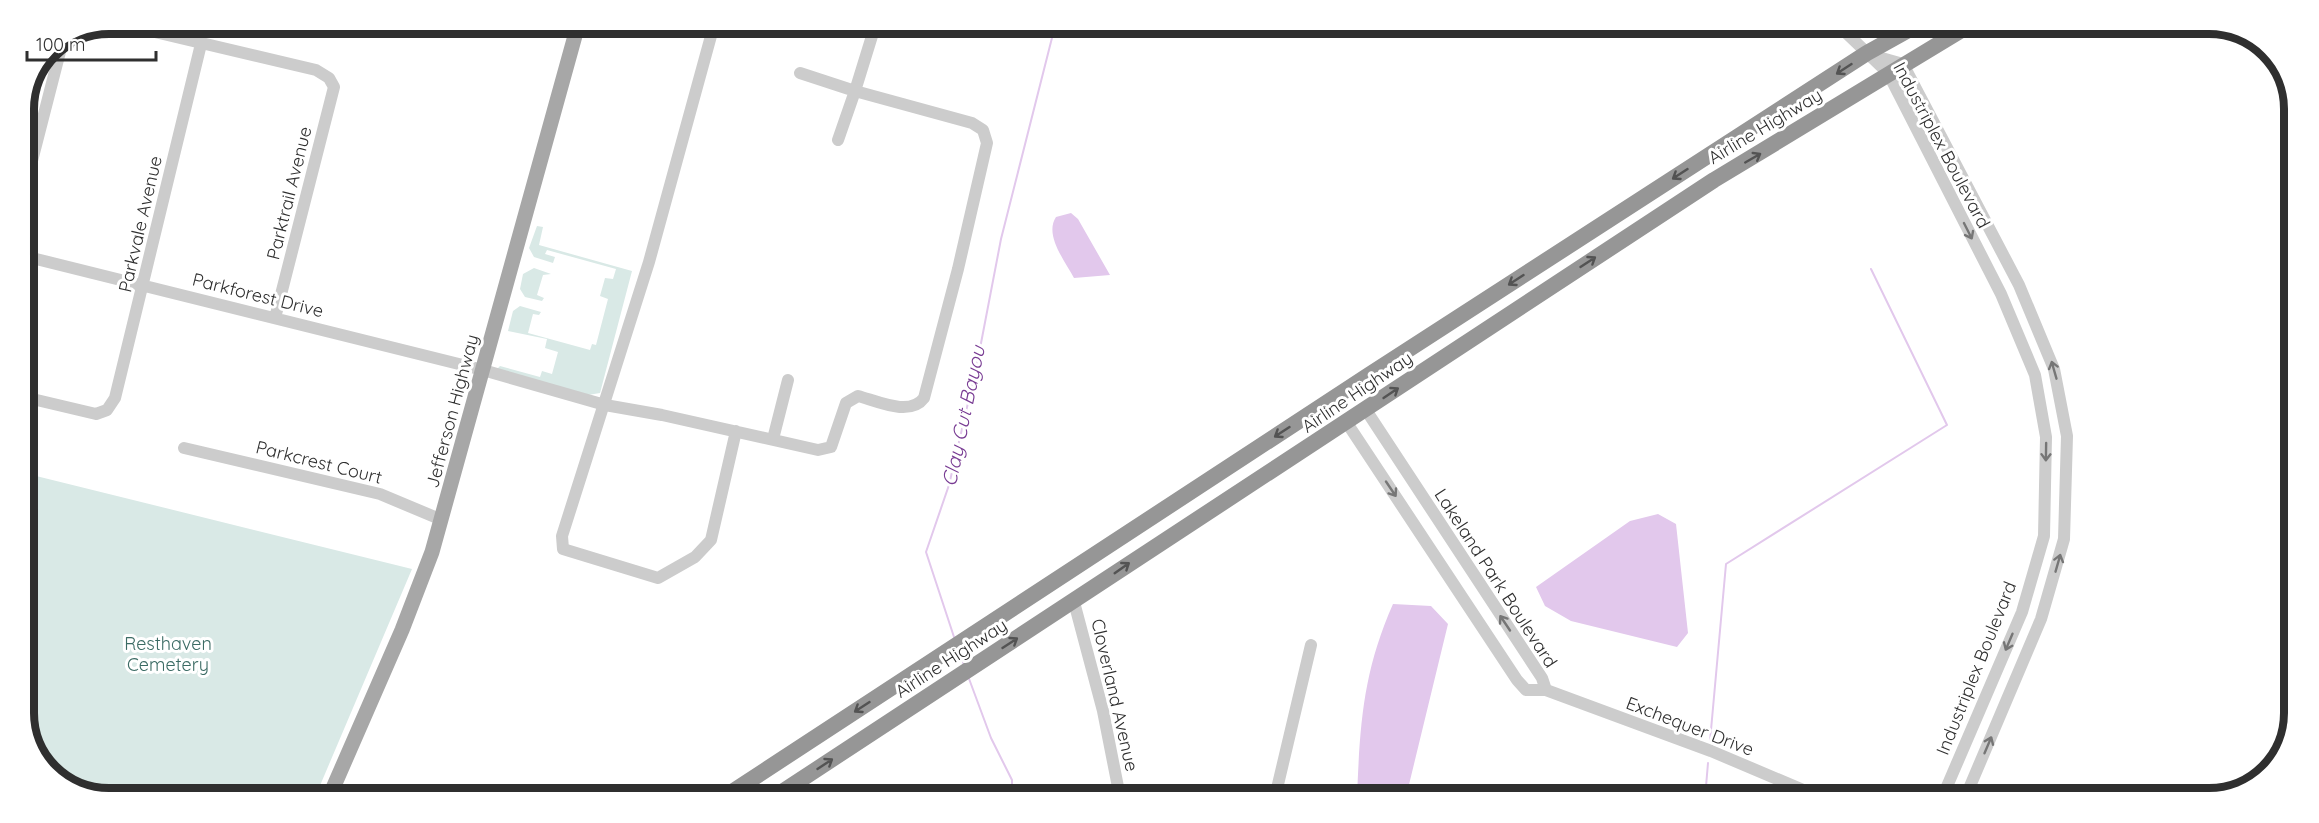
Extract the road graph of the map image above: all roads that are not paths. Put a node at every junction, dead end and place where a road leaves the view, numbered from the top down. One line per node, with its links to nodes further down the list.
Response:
1 (160, 34): 8 (street)
2 (576, 34): 22 (main road, Jefferson Highway)
3 (712, 34): 27 (street)
4 (871, 34): 14 (street)
5 (1847, 34): 9 (street)
6 (1901, 34): 9 (highway, Airline Highway)
7 (1955, 34): 11 (highway, Airline Highway)
8 (201, 44): 18 (street, Parkvale Avenue); 19 (street, Parktrail Avenue)
9 (1867, 53): 11 (street, Industriplex Boulevard); 13 (street, Industriplex Boulevard); 20 (highway, Airline Highway, one-way to 20)
10 (59, 55): 16 (street)
11 (1903, 64): 13 (highway, Airline Highway); 55 (street, Industriplex Boulevard, one-way to 11)
12 (800, 73): 14 (street)
13 (1888, 74): 21 (highway, Airline Highway, one-way to 13); 54 (street, Industriplex Boulevard, one-way to 54)
14 (855, 91): 15 (street); 31 (street, Parkforest Drive)
15 (838, 140)
16 (34, 153)
17 (34, 259): 18 (street, Parkforest Drive)
18 (144, 286): 19 (street, Parkforest Drive); 26 (street, Parkvale Avenue)
19 (275, 318): 22 (street, Parkforest Drive)
20 (1447, 324): 21 (highway); 24 (highway, Airline Highway)
21 (1459, 346): 28 (highway, Airline Highway, one-way to 21)
22 (483, 370): 27 (street, Parkforest Drive); 37 (main road, Jefferson Highway)
23 (788, 380): 31 (street)
24 (1352, 387): 25 (highway, Airline Highway); 28 (highway)
25 (1334, 398): 29 (highway); 40 (highway, Airline Highway, one-way to 40)
26 (34, 400)
27 (605, 405): 30 (street, Parkforest Drive); 30 (street)
28 (1366, 410): 29 (highway, Airline Highway); 33 (street, Lakeland Park Boulevard)
29 (1347, 423): 34 (street, Lakeland Park Boulevard); 41 (highway, Airline Highway, one-way to 29)
30 (736, 431): 31 (street, Parkforest Drive)
31 (773, 440)
32 (184, 448): 37 (street, Parkcrest Court)
33 (1398, 460): 34 (street); 35 (street, Lakeland Park Boulevard)
34 (1379, 471): 36 (street, Lakeland Park Boulevard, one-way to 36)
35 (1424, 501): 36 (street); 38 (street, Lakeland Park Boulevard)
36 (1405, 511): 39 (street, Lakeland Park Boulevard)
37 (442, 520): 48 (main road, Jefferson Highway)
38 (1466, 565): 39 (street); 43 (street, Lakeland Park Boulevard, one-way to 38)
39 (1448, 576): 44 (street, Lakeland Park Boulevard)
40 (1058, 578): 41 (highway); 46 (highway, Airline Highway, one-way to 46)
41 (1074, 602): 47 (highway, Airline Highway, one-way to 41); 51 (street, Cloverland Avenue)
42 (1311, 645): 52 (street)
43 (1526, 654): 44 (street); 45 (street, Lakeland Park Boulevard)
44 (1508, 666): 45 (street, Lakeland Park Boulevard)
45 (1546, 690): 53 (street, Exchequer Drive)
46 (780, 760): 47 (highway); 49 (highway, Airline Highway)
47 (795, 783): 50 (highway, Airline Highway)
48 (333, 788)
49 (738, 788)
50 (788, 788)
51 (1118, 788)
52 (1277, 788)
53 (1798, 788)
54 (1946, 788)
55 (1969, 788)

